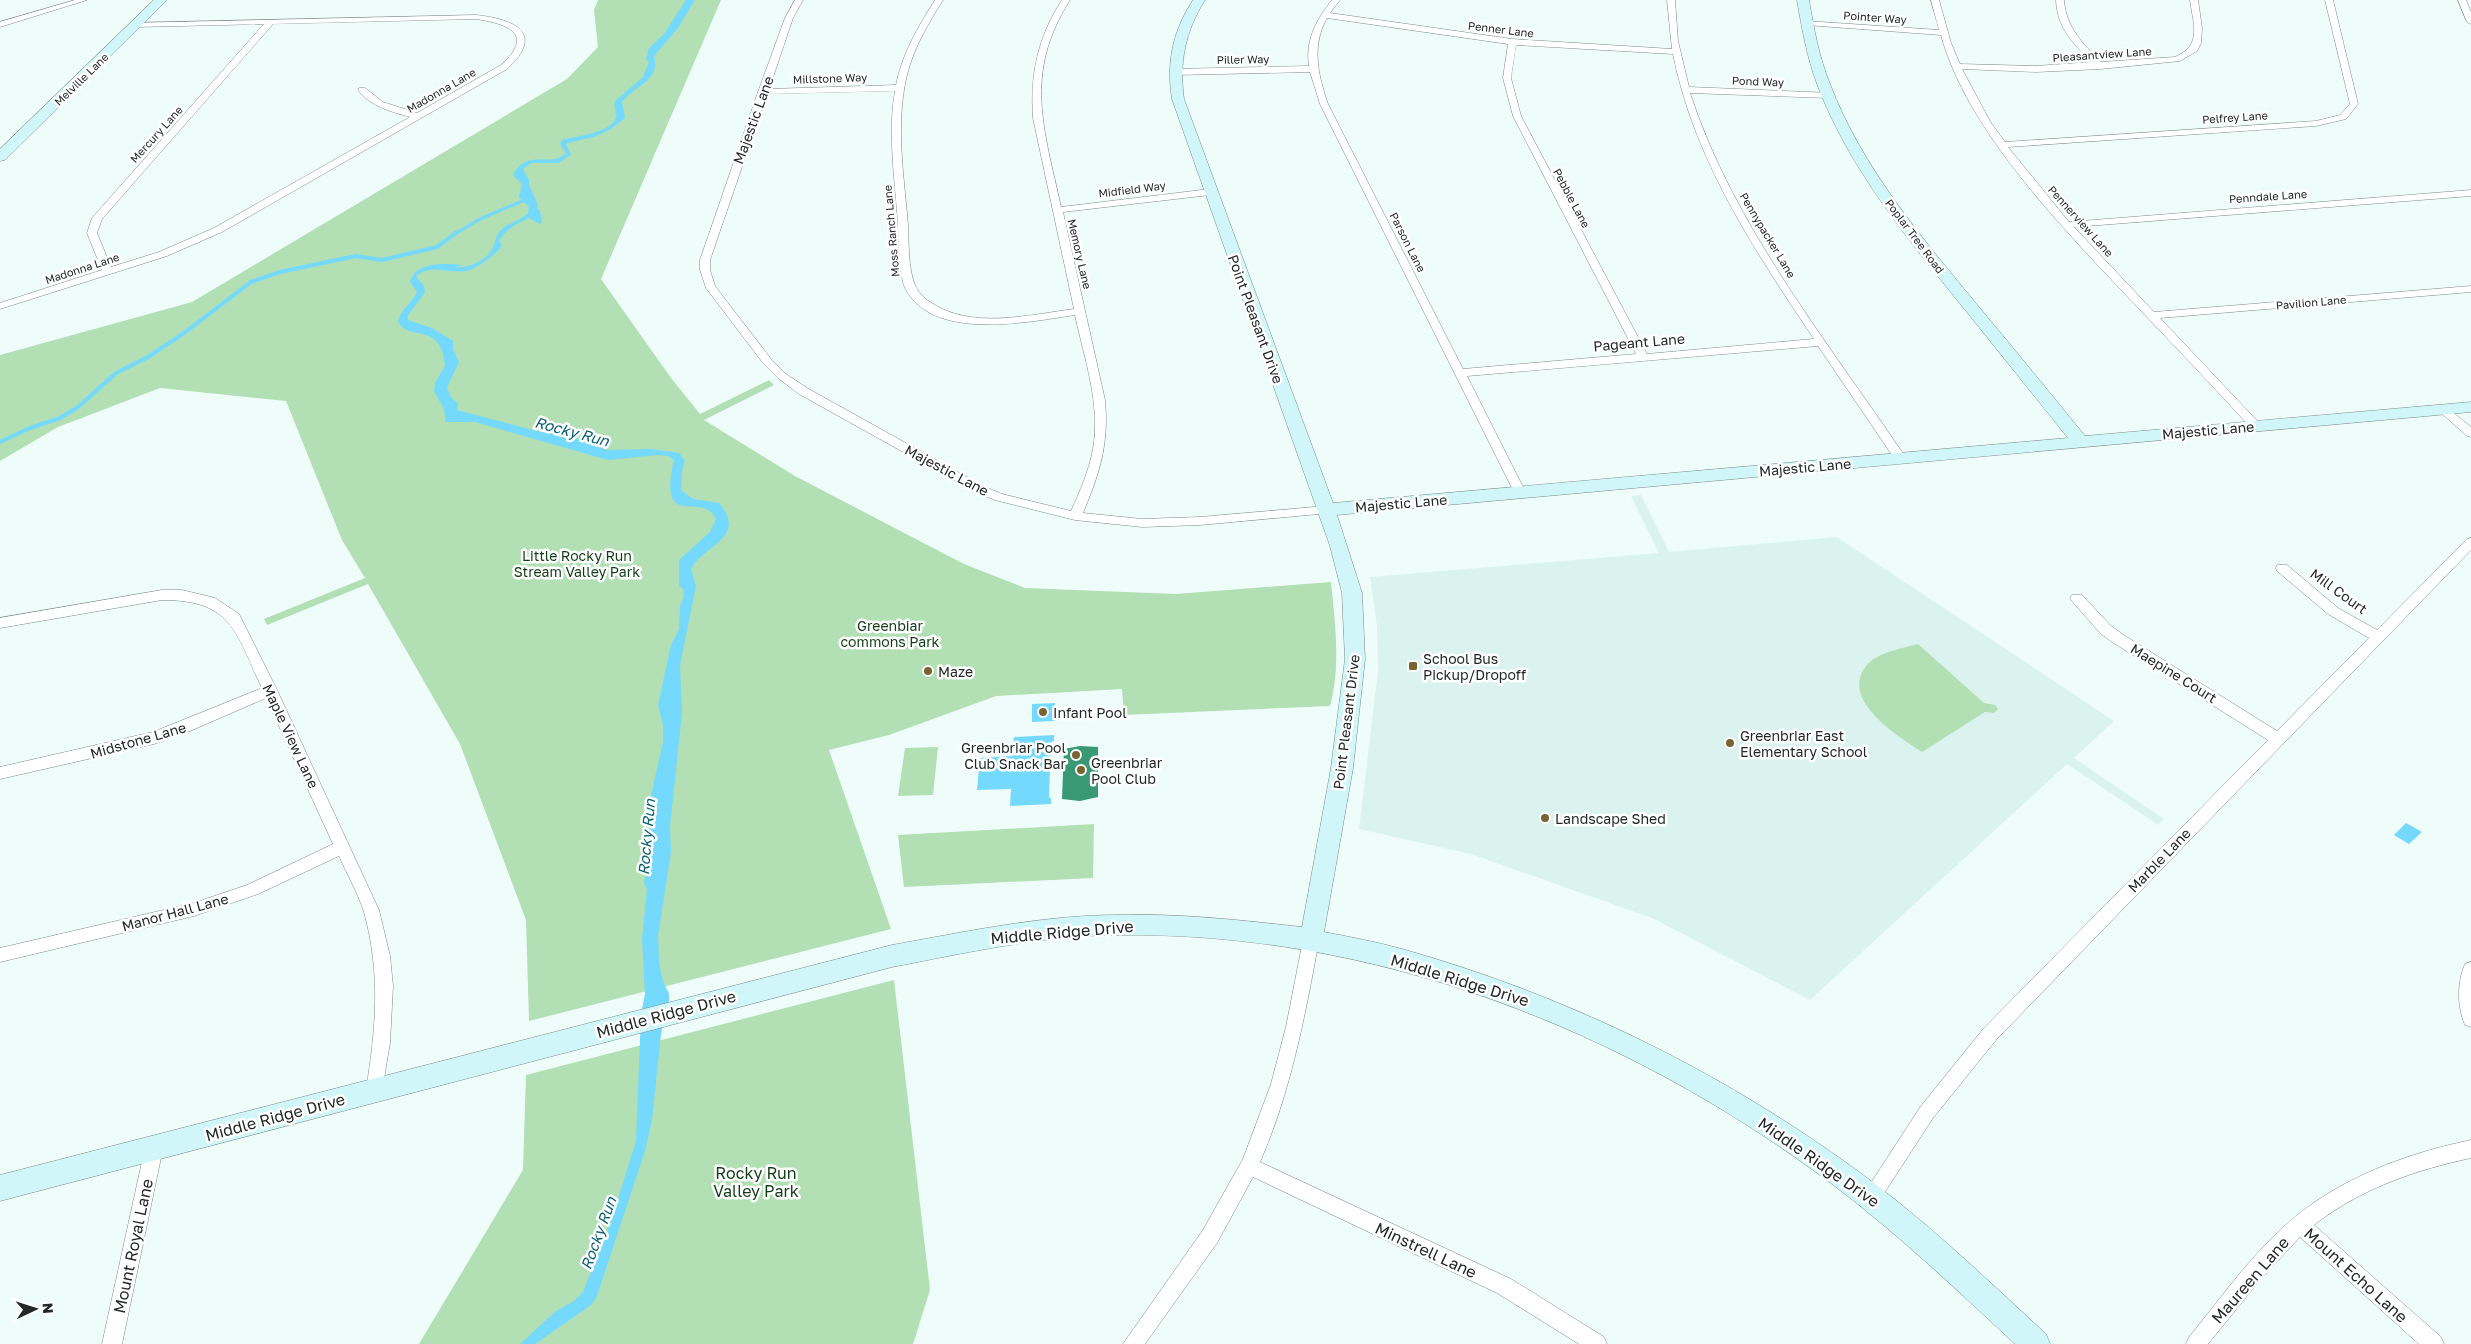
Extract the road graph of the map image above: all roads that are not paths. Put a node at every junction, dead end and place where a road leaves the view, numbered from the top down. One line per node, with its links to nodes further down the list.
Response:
1 (83, 0): 19 (street)
2 (161, 0): 20 (street, Melville Lane)
3 (800, 0): 31 (street, Majestic Lane)
4 (939, 0): 28 (street, Moss Ranch Lane)
5 (1066, 0): 38 (street, Memory Lane)
6 (1199, 0): 27 (street, Point Pleasant Drive)
7 (1336, 0): 15 (street, Parson Lane)
8 (1671, 0): 23 (street, Pennypacker Lane)
9 (1803, 0): 18 (street, Poplar Tree Road)
10 (1935, 0): 21 (street, Pennerview Lane)
11 (2060, 0): 25 (street)
12 (2194, 0): 25 (street, Pleasantview Lane)
13 (2329, 0): 34 (street, Pelfrey Lane)
14 (2462, 0): 17 (street)
15 (1325, 15): 22 (street, Penner Lane); 26 (street, Parson Lane)
16 (271, 22): 20 (street, Madonna Lane); 33 (street, Madonna Lane); 40 (street, Mercury Lane)
17 (2471, 22)
18 (1806, 23): 21 (street, Pointer Way); 32 (street, Poplar Tree Road)
19 (0, 25)
20 (136, 25): 35 (street, Melville Lane)
21 (1943, 33): 24 (street, Pennerview Lane)
22 (1512, 42): 23 (street, Penner Lane); 46 (street, Pebble Lane)
23 (1676, 52): 30 (street, Pennypacker Lane)
24 (1957, 66): 25 (street, Pleasantview Lane); 34 (street, Pennerview Lane)
25 (2100, 66)
26 (1312, 69): 27 (street, Piller Way); 47 (street, Parson Lane)
27 (1174, 72): 36 (street, Point Pleasant Drive)
28 (898, 88): 31 (street, Millstone Way); 43 (street, Moss Ranch Lane)
29 (362, 90): 33 (street)
30 (1686, 90): 32 (street, Pond Way); 45 (street, Pennypacker Lane)
31 (762, 92): 56 (street, Majestic Lane)
32 (1829, 95): 52 (street, Poplar Tree Road)
33 (418, 116): 40 (street, Madonna Lane)
34 (2003, 144): 39 (street, Pennerview Lane)
35 (0, 157)
36 (1210, 192): 38 (street, Midfield Way); 55 (street, Point Pleasant Drive)
37 (2471, 193): 39 (street, Penndale Lane)
38 (1057, 210): 43 (street, Memory Lane)
39 (2066, 225): 44 (street, Pennerview Lane)
40 (108, 272): 42 (street, Madonna Lane)
41 (2471, 289): 44 (street, Pavilion Lane)
42 (0, 306)
43 (1080, 311): 56 (street, Memory Lane)
44 (2152, 315): 50 (street, Pennerview Lane)
45 (1821, 342): 46 (street, Pageant Lane); 53 (street, Pennypacker Lane)
46 (1643, 357): 47 (street, Pageant Lane)
47 (1460, 373): 54 (street, Parson Lane)
48 (2471, 407): 49 (street, Majestic Lane)
49 (2444, 409): 50 (street, Majestic Lane); 51 (street)
50 (2256, 426): 52 (street, Majestic Lane)
51 (2471, 433)
52 (2081, 442): 53 (street, Majestic Lane)
53 (1900, 458): 54 (street, Majestic Lane)
54 (1520, 493): 55 (street, Majestic Lane)
55 (1326, 510): 56 (street, Majestic Lane); 66 (street, Point Pleasant Drive)
56 (1075, 516)
57 (2471, 542): 61 (street, Marble Lane)
58 (2282, 568): 61 (street, Mill Court)
59 (2077, 598): 63 (street, Maepine Court)
60 (0, 623): 62 (street, Maple View Lane)
61 (2378, 637): 63 (street, Marble Lane)
62 (270, 690): 64 (street, Midstone Lane); 65 (street, Maple View Lane)
63 (2278, 739): 75 (street, Marble Lane)
64 (0, 773)
65 (342, 847): 67 (street, Manor Hall Lane); 70 (street, Maple View Lane)
66 (1311, 940): 70 (street, Middle Ridge Drive); 73 (street, Point Pleasant Drive); 75 (street, Middle Ridge Drive)
67 (0, 954)
68 (2471, 969): 69 (street)
69 (2471, 1019)
70 (375, 1090): 71 (street, Middle Ridge Drive)
71 (154, 1148): 74 (street, Middle Ridge Drive); 77 (street, Mount Royal Lane)
72 (2471, 1149): 76 (street, Maureen Lane)
73 (1249, 1166): 78 (street, Point Pleasant Drive); 79 (street, Minstrell Lane)
74 (0, 1188)
75 (1871, 1198): 80 (street, Middle Ridge Drive)
76 (2300, 1225): 81 (street, Maureen Lane); 82 (street, Mount Echo Lane)
77 (112, 1344)
78 (1133, 1344)
79 (1597, 1344)
80 (2036, 1344)
81 (2196, 1344)
82 (2434, 1344)

